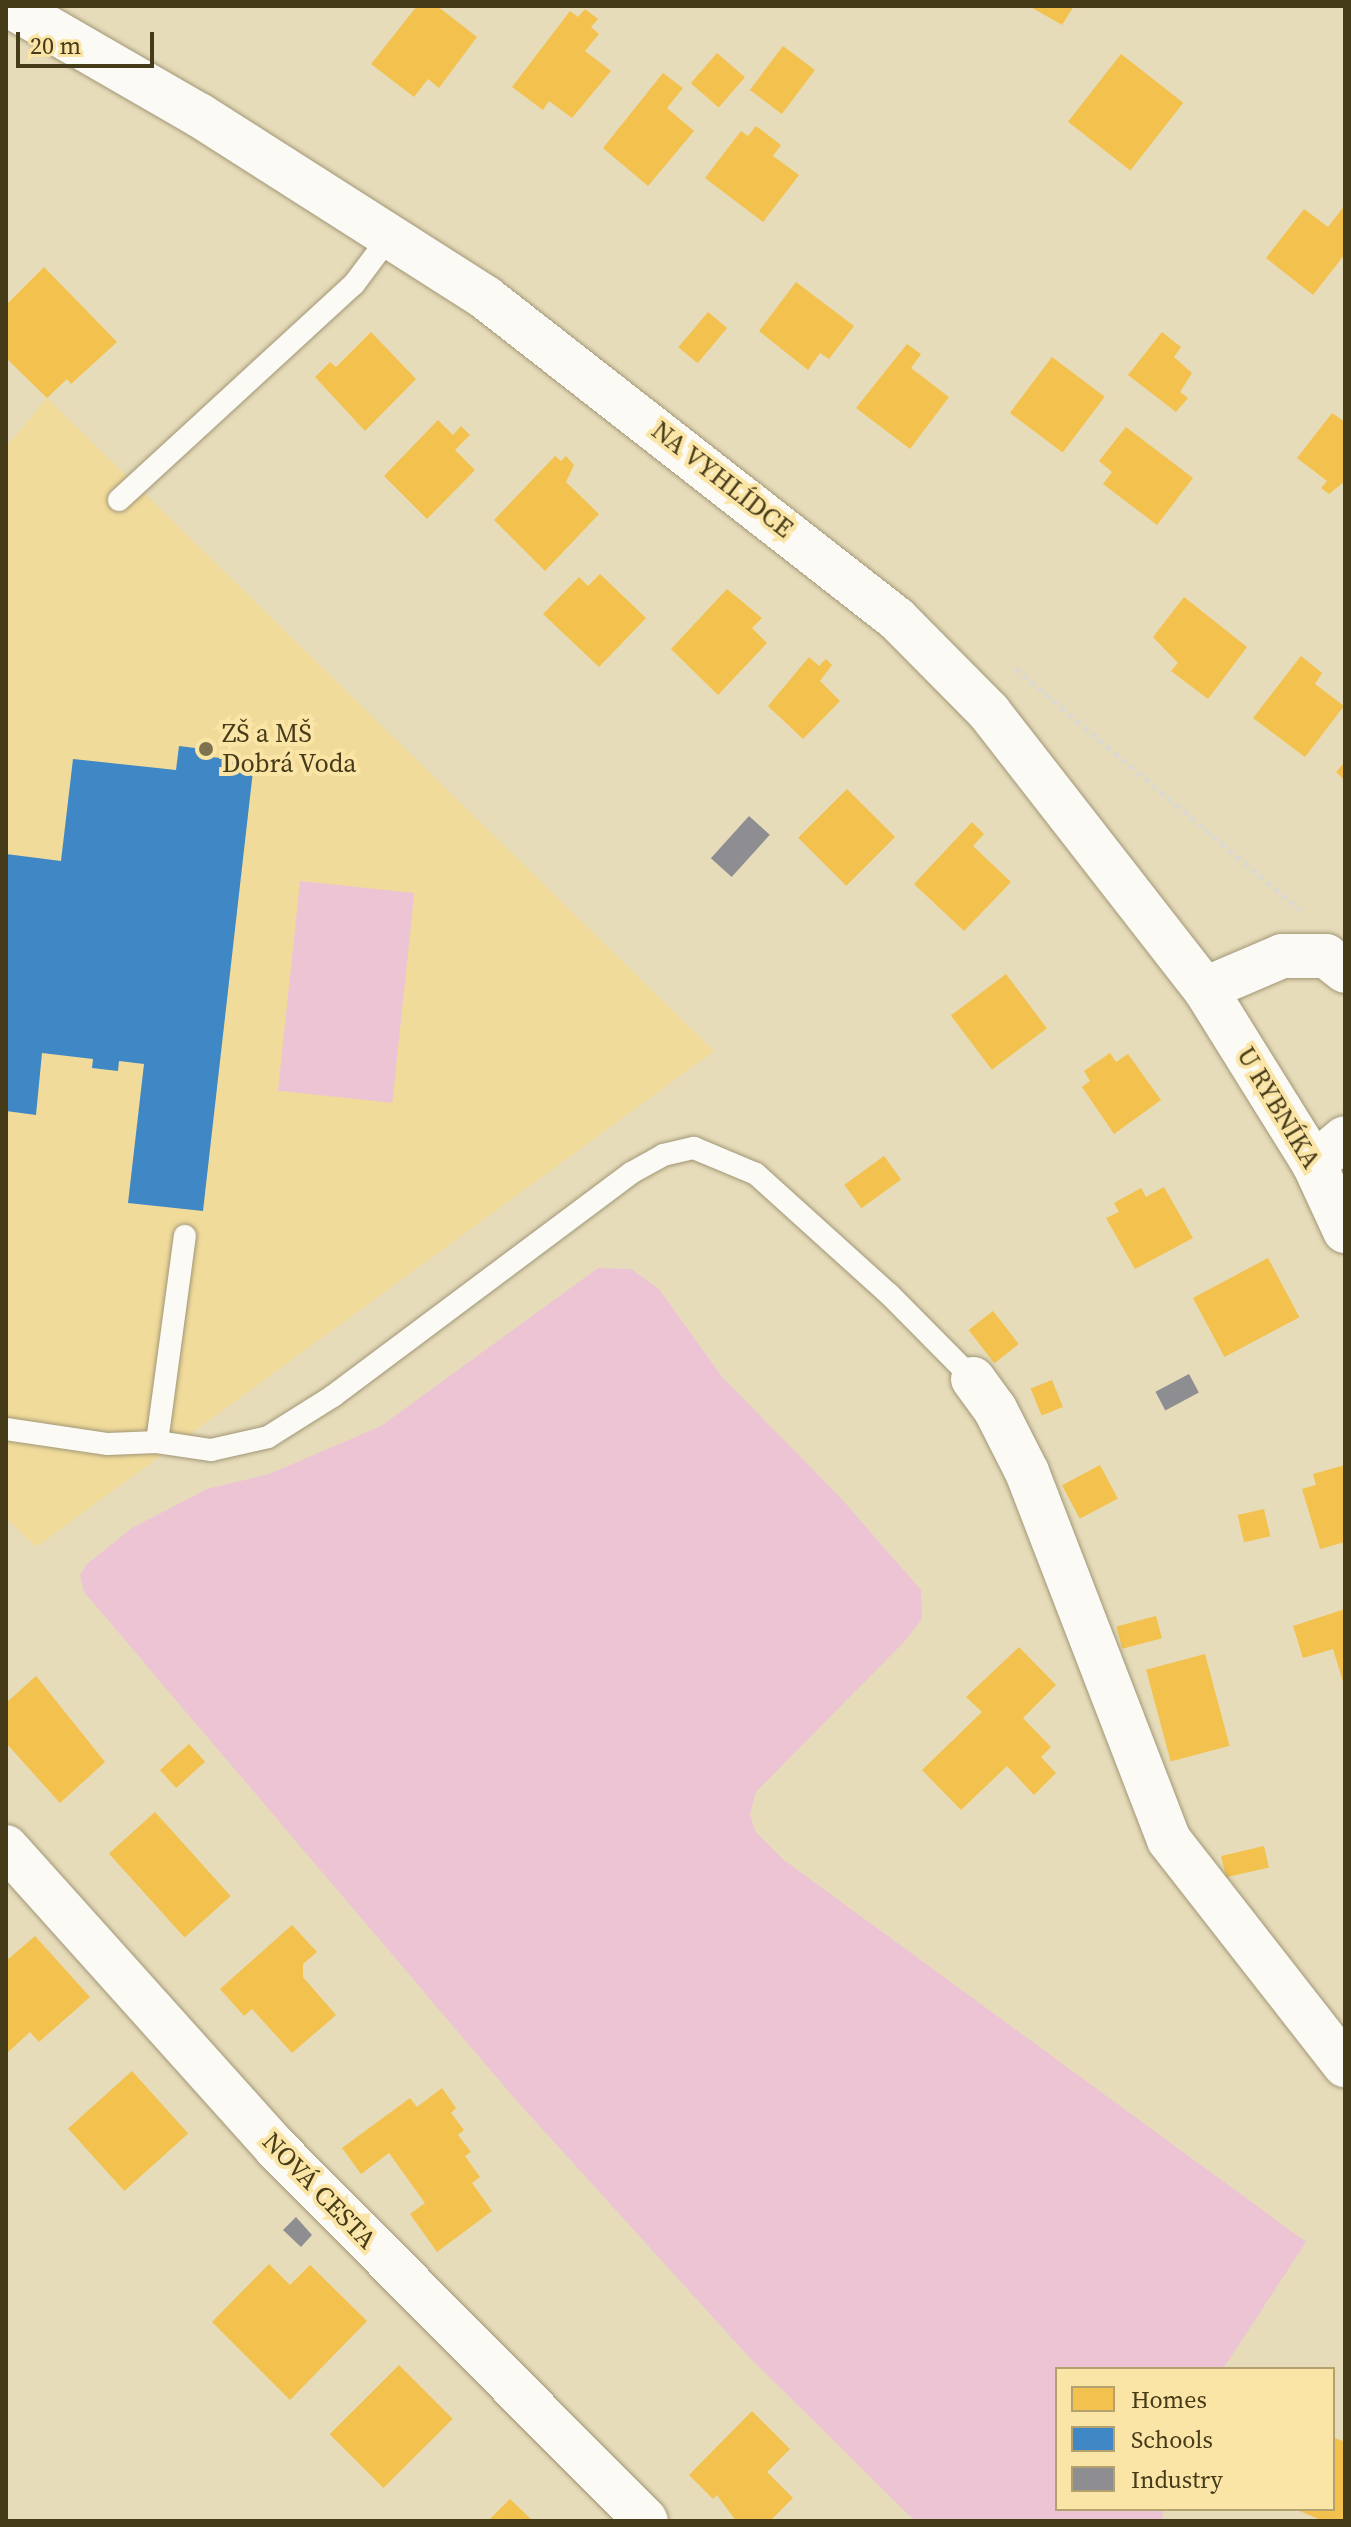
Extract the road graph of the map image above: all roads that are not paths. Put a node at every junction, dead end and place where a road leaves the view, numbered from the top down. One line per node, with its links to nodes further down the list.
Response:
1 (10, 6): 2 (street, NA VYHLÍDCE)
2 (390, 236): 3 (lane); 5 (street, NA VYHLÍDCE)
3 (119, 500)
4 (1336, 964): 5 (street)
5 (1205, 989): 6 (street, U RYBNÍKA)
6 (1329, 1151): 7 (street, U RYBNÍKA)
7 (1345, 1231)
8 (185, 1236): 11 (lane)
9 (973, 1379): 11 (lane); 13 (street)
10 (6, 1429): 11 (lane)
11 (157, 1442)
12 (6, 1847): 14 (street, NOVÁ CESTA)
13 (1345, 2065)
14 (646, 2521)

